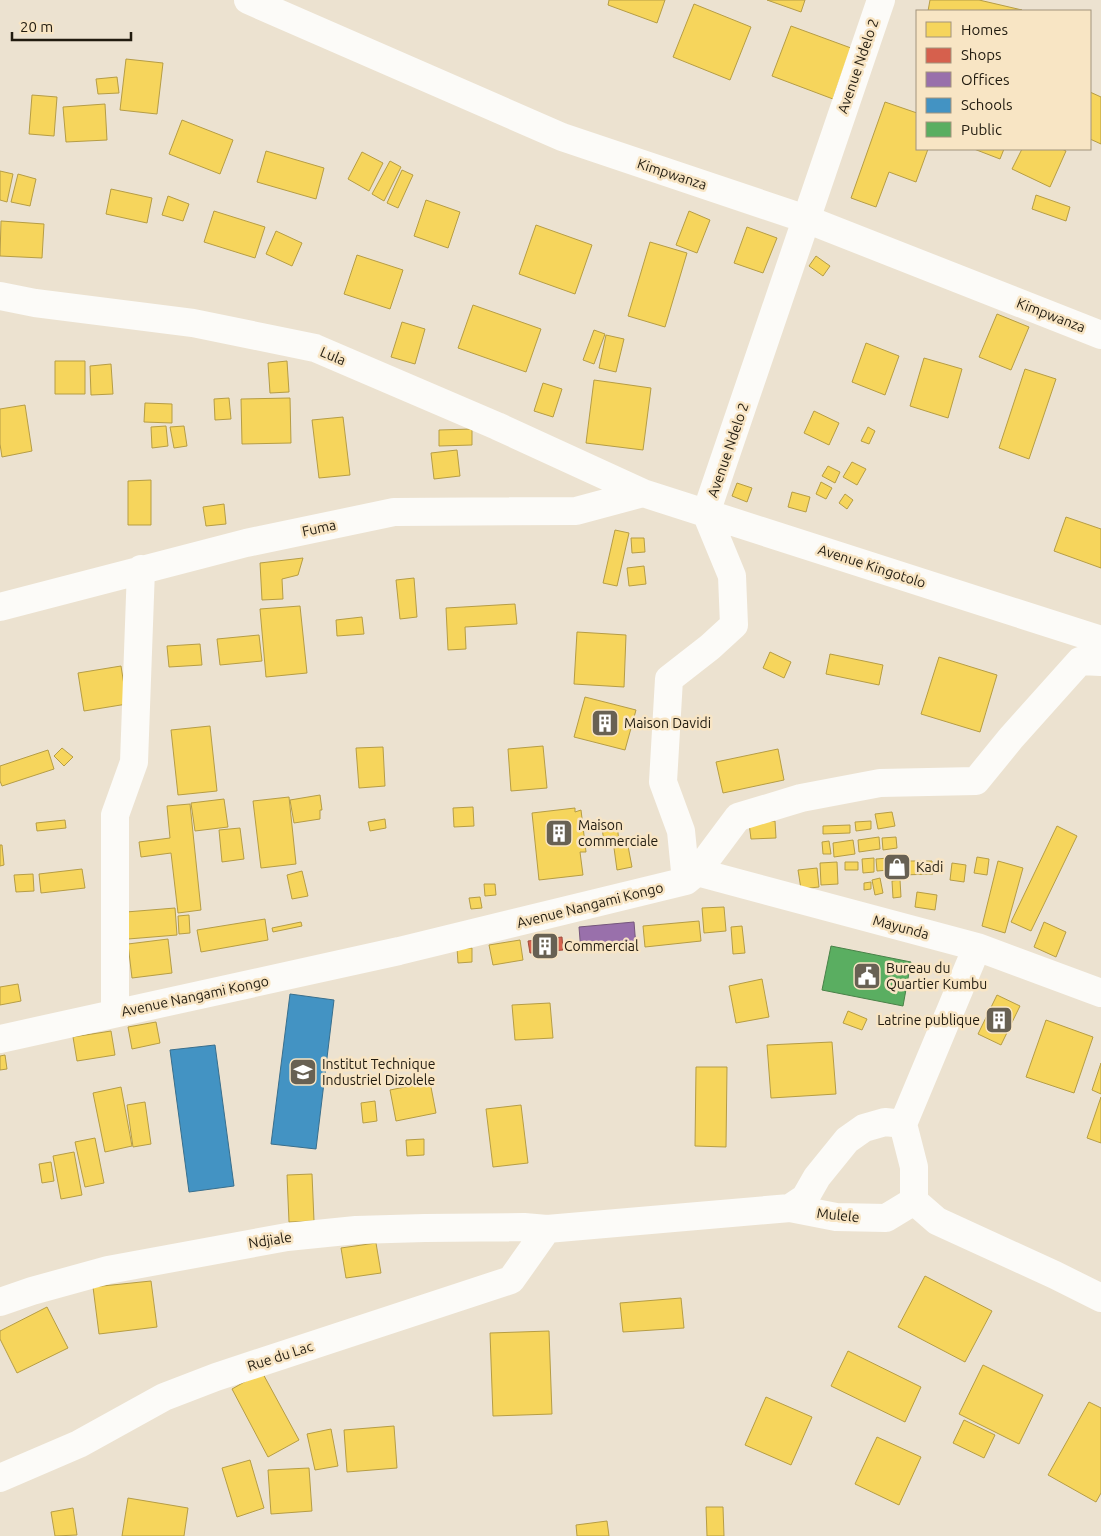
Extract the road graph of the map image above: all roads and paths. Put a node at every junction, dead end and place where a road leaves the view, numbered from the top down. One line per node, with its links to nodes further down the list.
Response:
1 (248, 0): 3 (street, Kimpwanza)
2 (881, 0): 3 (street, Avenue Ndelo 2)
3 (806, 219): 5 (street, Kimpwanza); 7 (street, Avenue Ndelo 2)
4 (0, 296): 6 (street, Lula)
5 (1101, 334)
6 (643, 493): 7 (street, Avenue Kingotolo); 8 (street, Fuma)
7 (706, 513): 10 (street, Avenue Kingotolo); 12 (street, Avenue Ndelo 2)
8 (141, 569): 9 (street, Fuma); 15 (street)
9 (0, 607)
10 (1101, 640)
11 (1101, 662): 12 (street)
12 (692, 877): 13 (street, Mayunda); 15 (street, Avenue Nangami Kongo)
13 (977, 947): 14 (street, Mayunda); 17 (street)
14 (1101, 993)
15 (115, 1014): 16 (street, Avenue Nangami Kongo)
16 (0, 1039)
17 (903, 1124): 18 (street); 19 (street)
18 (914, 1201): 19 (street, Mulele); 21 (street)
19 (790, 1208): 20 (street, Mulele)
20 (547, 1229): 22 (street, Ndjiale); 23 (street, Rue du Lac)
21 (1101, 1298)
22 (0, 1302)
23 (0, 1478)

